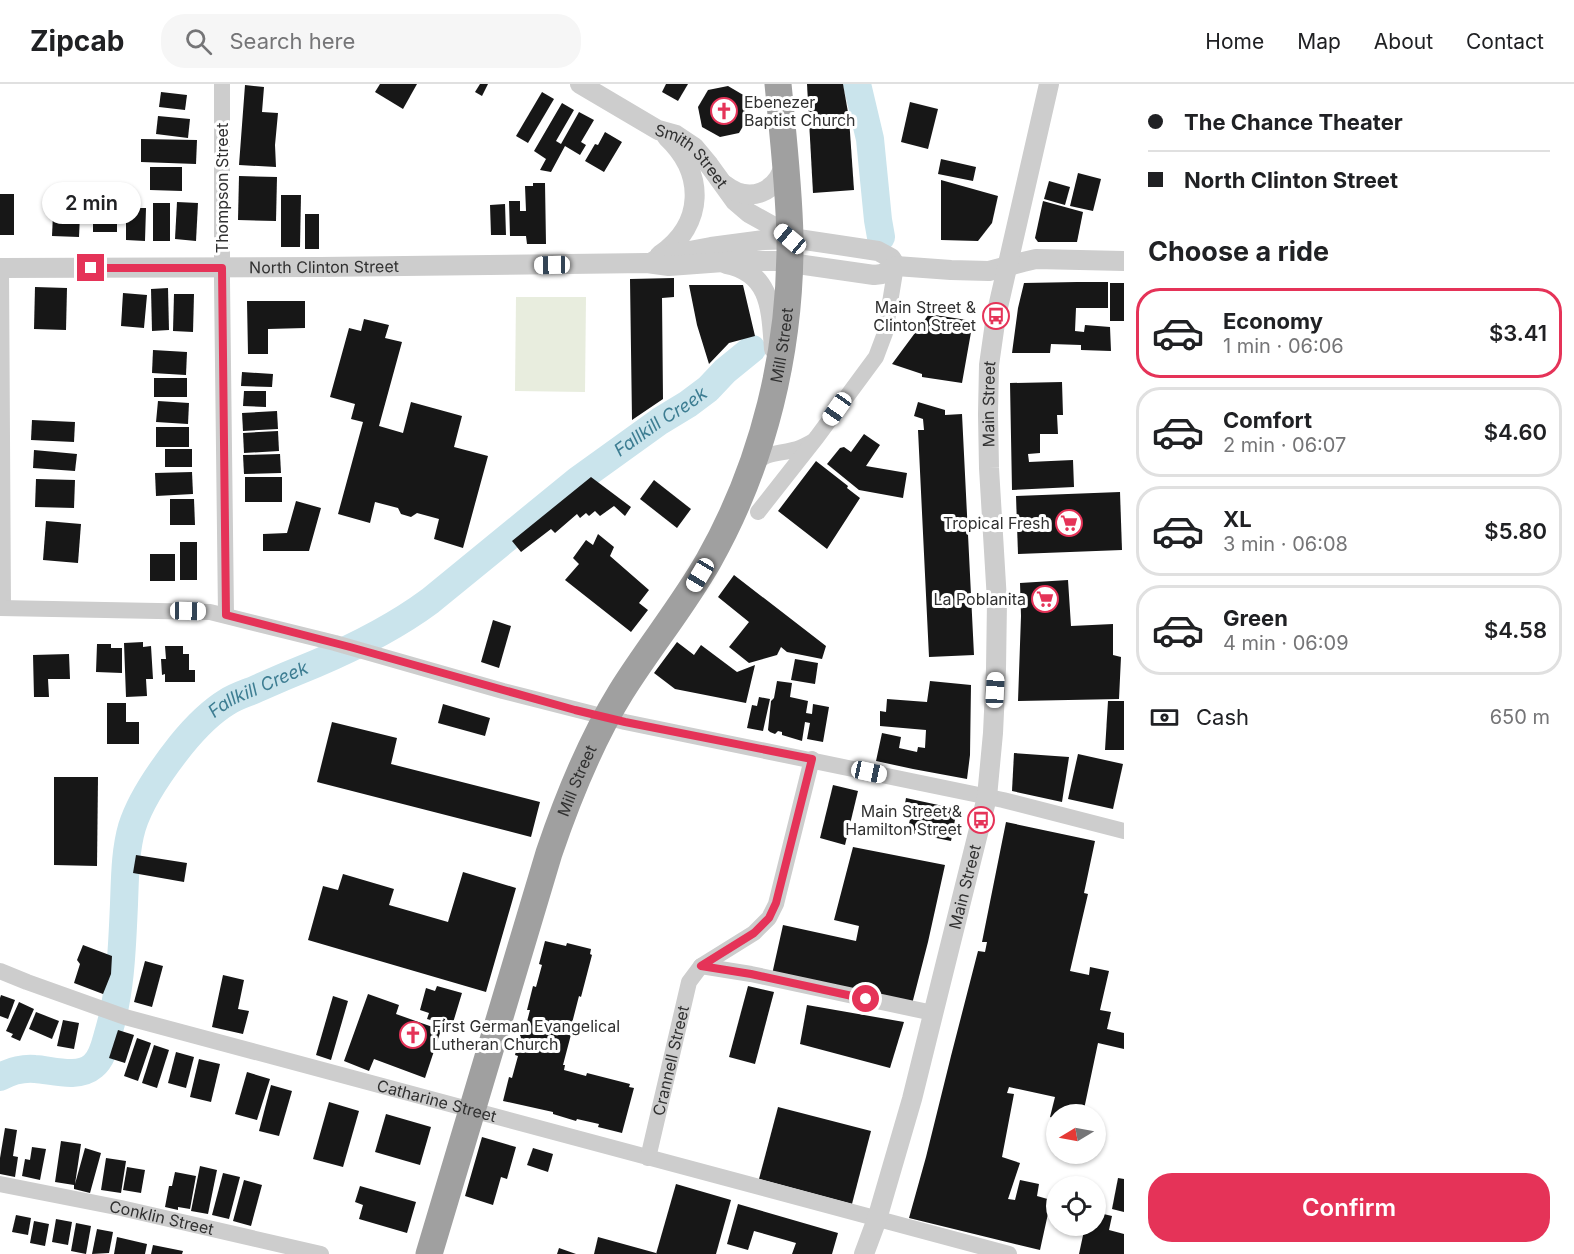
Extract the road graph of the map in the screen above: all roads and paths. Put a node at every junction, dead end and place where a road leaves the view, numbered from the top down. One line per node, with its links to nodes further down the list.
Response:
1 (222, 84): 15 (street, Thompson Street)
2 (580, 84): 5 (street, Smith Street)
3 (778, 84): 6 (highway, Mill Street)
4 (1049, 84): 13 (street, Main Street)
5 (658, 130): 7 (street, Smith Street); 11 (street)
6 (785, 162): 7 (street); 8 (highway, Mill Street)
7 (718, 178): 8 (street, Smith Street)
8 (790, 251): 10 (street, North Clinton Street); 11 (street, North Clinton Street); 12 (street, North Clinton Street); 16 (highway, Mill Street)
9 (1124, 261): 13 (street, North Clinton Street)
10 (714, 262): 11 (street, North Clinton Street); 16 (street)
11 (647, 263): 15 (street, North Clinton Street)
12 (896, 266): 13 (street, North Clinton Street); 17 (street)
13 (1006, 267): 24 (street, Main Street)
14 (0, 268): 15 (street, North Clinton Street); 20 (street)
15 (222, 268): 21 (street, Thompson Street)
16 (777, 374): 18 (highway, Mill Street)
17 (817, 437): 18 (street); 19 (street)
18 (750, 471): 22 (highway, Mill Street)
19 (758, 512)
20 (2, 608): 21 (street)
21 (226, 615): 22 (street)
22 (607, 717): 23 (street); 29 (highway, Mill Street)
23 (812, 759): 24 (street); 26 (street, Crannell Street)
24 (987, 796): 25 (street); 28 (street, Main Street)
25 (1124, 831)
26 (701, 966): 28 (street); 30 (street, Crannell Street)
27 (0, 971): 29 (street, Catharine Street)
28 (933, 1013): 32 (street, Main Street)
29 (472, 1111): 30 (street, Catharine Street); 34 (highway, Mill Street)
30 (648, 1158): 32 (street, Catharine Street)
31 (0, 1184): 33 (street, Conklin Street)
32 (877, 1219): 35 (street, Main Street); 36 (street, Catharine Street)
33 (321, 1254)
34 (429, 1254)
35 (864, 1254)
36 (1009, 1254)

